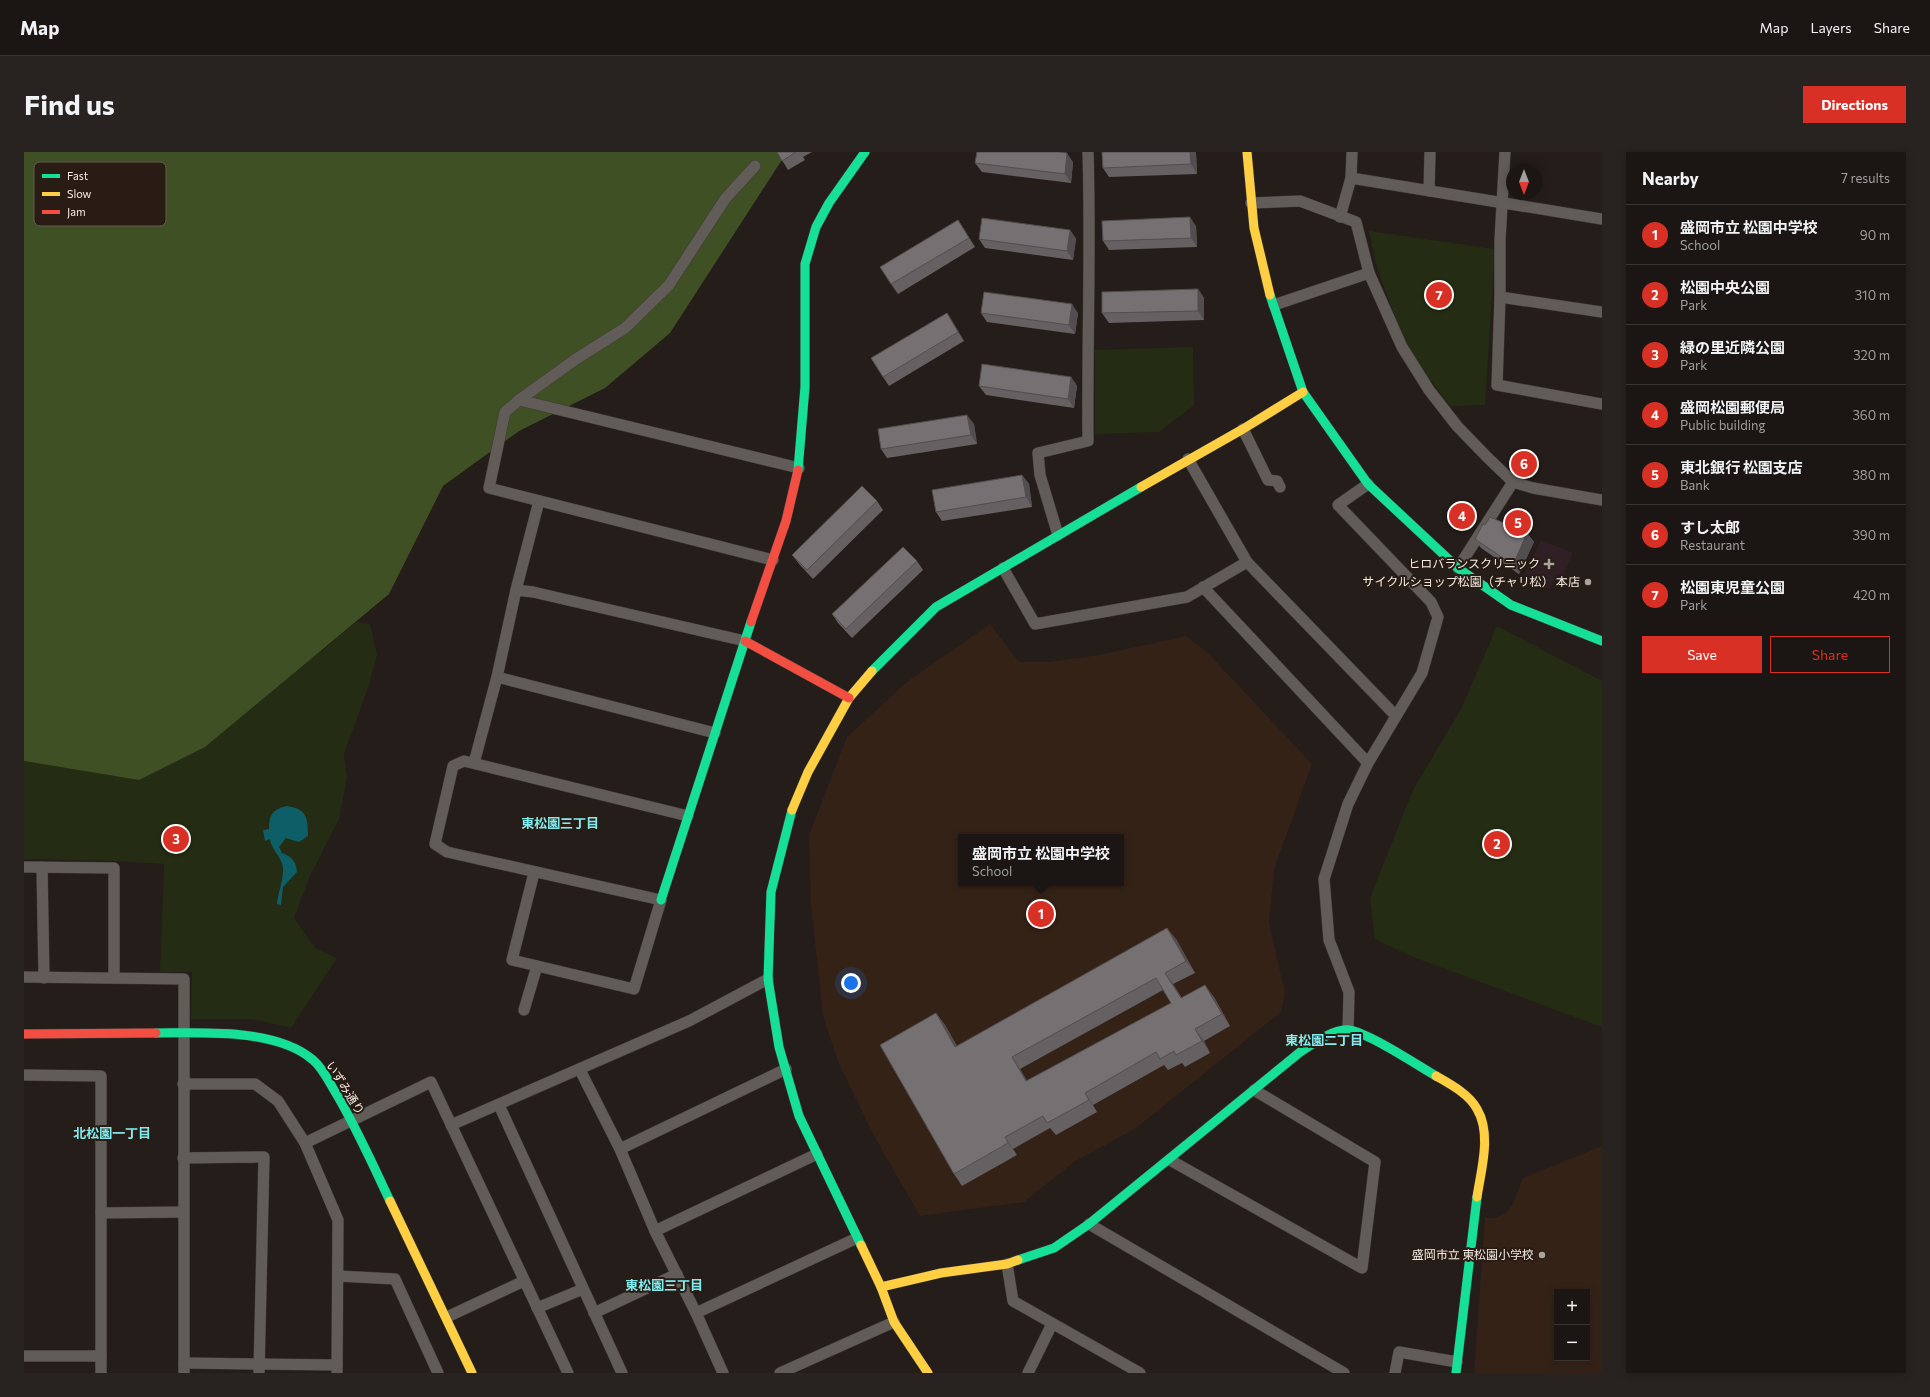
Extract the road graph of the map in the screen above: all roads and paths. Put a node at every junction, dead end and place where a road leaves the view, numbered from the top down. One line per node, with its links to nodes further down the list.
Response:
1 (865, 152): 23 (street)
2 (1088, 152): 29 (street)
3 (1247, 152): 10 (street)
4 (1352, 152): 8 (street)
5 (1430, 152): 9 (street)
6 (1505, 152): 11 (street)
7 (755, 166): 19 (street)
8 (1351, 178): 9 (street); 12 (street)
9 (1429, 191): 11 (street)
10 (1251, 203): 12 (street); 16 (street)
11 (1502, 203): 13 (street); 15 (street)
12 (1340, 217): 14 (street)
13 (1602, 219)
14 (1369, 273): 16 (street); 24 (street)
15 (1500, 297): 17 (street); 20 (street)
16 (1274, 305): 18 (street)
17 (1602, 312)
18 (1303, 392): 21 (street); 25 (street)
19 (519, 400): 23 (street); 27 (street)
20 (1602, 404)
21 (1243, 429): 22 (street); 26 (street)
22 (1188, 459): 29 (street); 31 (street)
23 (799, 468): 30 (street)
24 (1513, 482): 28 (street); 33 (street)
25 (1368, 484): 33 (street); 40 (street)
26 (1280, 487)
27 (539, 500): 30 (street); 35 (street)
28 (1602, 500)
29 (1058, 535): 32 (street)
30 (773, 560): 36 (street)
31 (1247, 562): 34 (street); 40 (street)
32 (1003, 568): 34 (street); 39 (street)
33 (1458, 568): 37 (street)
34 (1203, 587): 43 (street)
35 (516, 590): 36 (street); 38 (street)
36 (745, 641): 39 (street); 41 (street)
37 (1602, 641)
38 (497, 677): 41 (street); 42 (street)
39 (849, 698): 53 (street)
40 (1396, 716): 43 (street)
41 (715, 733): 44 (street)
42 (474, 763): 44 (street); 47 (street)
43 (1368, 763): 55 (street)
44 (688, 816): 48 (street)
45 (24, 867): 46 (street)
46 (42, 867): 51 (street); 52 (street)
47 (534, 873): 48 (street); 49 (street)
48 (661, 900): 49 (street)
49 (537, 966): 54 (street)
50 (24, 977): 51 (street)
51 (44, 978): 52 (street)
52 (114, 978): 56 (street)
53 (768, 979): 58 (street); 59 (street)
54 (524, 1010)
55 (1348, 1030): 62 (street); 92 (street)
56 (183, 1033): 57 (street, いずみ通り); 61 (street); 64 (street, いずみ通り)
57 (24, 1034)
58 (786, 1069): 67 (street); 68 (street)
59 (580, 1070): 63 (street); 67 (street)
60 (24, 1075): 71 (street)
61 (183, 1084): 66 (street); 69 (street)
62 (1254, 1090): 70 (street); 70 (street)
63 (499, 1105): 65 (street); 81 (street)
64 (351, 1119): 65 (street); 66 (street); 85 (street, いずみ通り)
65 (451, 1125): 79 (street)
66 (305, 1143): 78 (street)
67 (620, 1149): 74 (street)
68 (817, 1154): 74 (street); 75 (street)
69 (184, 1158): 72 (street); 91 (street)
70 (1170, 1160): 73 (street)
71 (101, 1212): 72 (street); 89 (street)
72 (184, 1212): 90 (street)
73 (1089, 1224): 76 (street); 104 (street)
74 (655, 1231): 77 (street)
75 (857, 1238): 80 (street); 84 (street)
76 (1008, 1264): 80 (street); 87 (street)
77 (677, 1274): 83 (street); 84 (street)
78 (338, 1276): 93 (street); 95 (street)
79 (524, 1281): 82 (street); 85 (street)
80 (881, 1287): 86 (street)
81 (583, 1289): 82 (street); 83 (street)
82 (537, 1308): 97 (street)
83 (594, 1313): 98 (street)
84 (696, 1313): 99 (street)
85 (447, 1316): 96 (street, いずみ通り)
86 (894, 1322): 100 (street); 101 (street)
87 (1052, 1324): 102 (street); 103 (street)
88 (24, 1356): 89 (street)
89 (101, 1356): 94 (street)
90 (184, 1368): 91 (street)
91 (259, 1368): 93 (street)
92 (1457, 1368): 105 (street)
93 (337, 1369)
94 (101, 1373)
95 (438, 1373)
96 (472, 1373)
97 (568, 1373)
98 (622, 1373)
99 (723, 1373)
100 (780, 1373)
101 (928, 1373)
102 (1028, 1373)
103 (1140, 1373)
104 (1344, 1373)
105 (1395, 1373)

